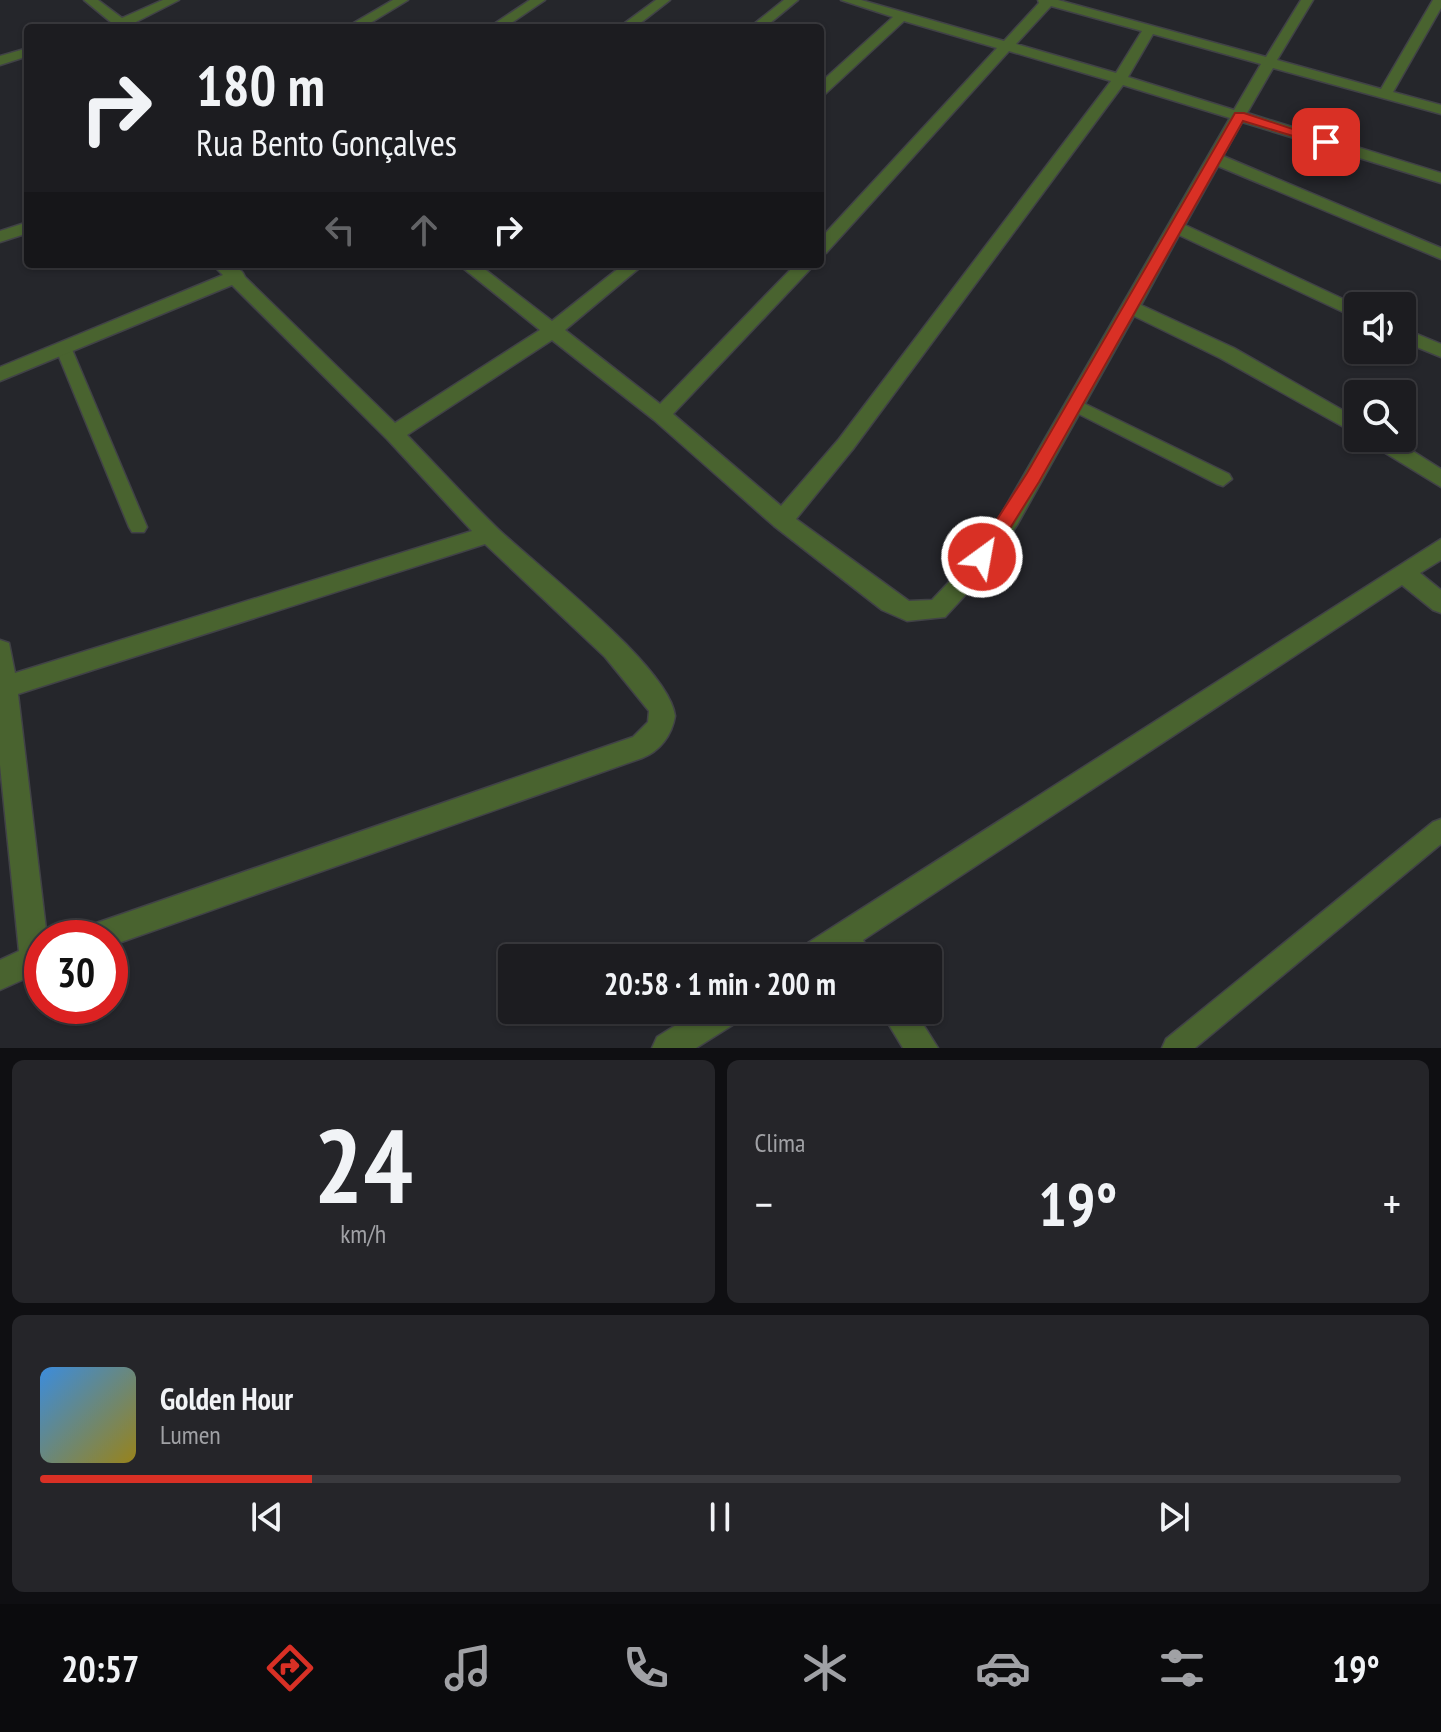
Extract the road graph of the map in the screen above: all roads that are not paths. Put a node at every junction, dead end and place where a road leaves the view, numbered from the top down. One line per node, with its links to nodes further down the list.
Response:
1 (90, 0): 12 (street)
2 (173, 0): 13 (street)
3 (402, 0): 14 (street)
4 (539, 0): 15 (street)
5 (664, 0): 16 (street)
6 (792, 0): 17 (street)
7 (847, 0): 11 (street)
8 (1047, 0): 18 (street); 19 (street)
9 (1307, 0): 22 (street)
10 (1439, 0): 25 (street)
11 (902, 16): 19 (street); 24 (street)
12 (117, 24)
13 (126, 24)
14 (359, 24)
15 (501, 24)
16 (631, 24)
17 (761, 24)
18 (1150, 29): 22 (street); 23 (street)
19 (1008, 47): 23 (street); 33 (street)
20 (24, 53): 21 (street)
21 (0, 61)
22 (1268, 62): 25 (street); 27 (street)
23 (1120, 79): 27 (street); 53 (street)
24 (824, 87)
25 (1385, 94): 26 (street)
26 (1441, 110)
27 (1240, 116): 28 (street); 29 (street)
28 (1213, 158): 30 (street); 34 (street)
29 (1441, 178)
30 (1175, 227): 39 (street); 40 (street)
31 (24, 228): 32 (street)
32 (0, 237)
33 (824, 245)
34 (1441, 254)
35 (472, 268): 41 (street)
36 (630, 268): 41 (street)
37 (802, 268): 47 (street)
38 (229, 270): 43 (street); 49 (street)
39 (1344, 306)
40 (1130, 307): 46 (street); 48 (street)
41 (552, 331): 47 (street); 49 (street)
42 (1416, 340): 44 (street)
43 (63, 347): 45 (street); 54 (lane)
44 (1441, 351)
45 (0, 374)
46 (1075, 405): 51 (lane); 53 (street)
47 (661, 415): 53 (street)
48 (1344, 420)
49 (394, 434): 55 (street)
50 (1398, 452): 52 (street)
51 (1223, 479)
52 (1441, 479)
53 (782, 520)
54 (138, 527)
55 (489, 534): 60 (street); 63 (street)
56 (1441, 548): 57 (street)
57 (1404, 573): 58 (street); 64 (street)
58 (1441, 603)
59 (0, 650): 60 (street)
60 (6, 687): 62 (street)
61 (1441, 830): 71 (lane)
62 (34, 920)
63 (128, 925)
64 (855, 944)
65 (24, 964): 66 (street)
66 (0, 975)
67 (706, 1024): 69 (street)
68 (905, 1024): 70 (street)
69 (668, 1048)
70 (922, 1048)
71 (1175, 1048)

